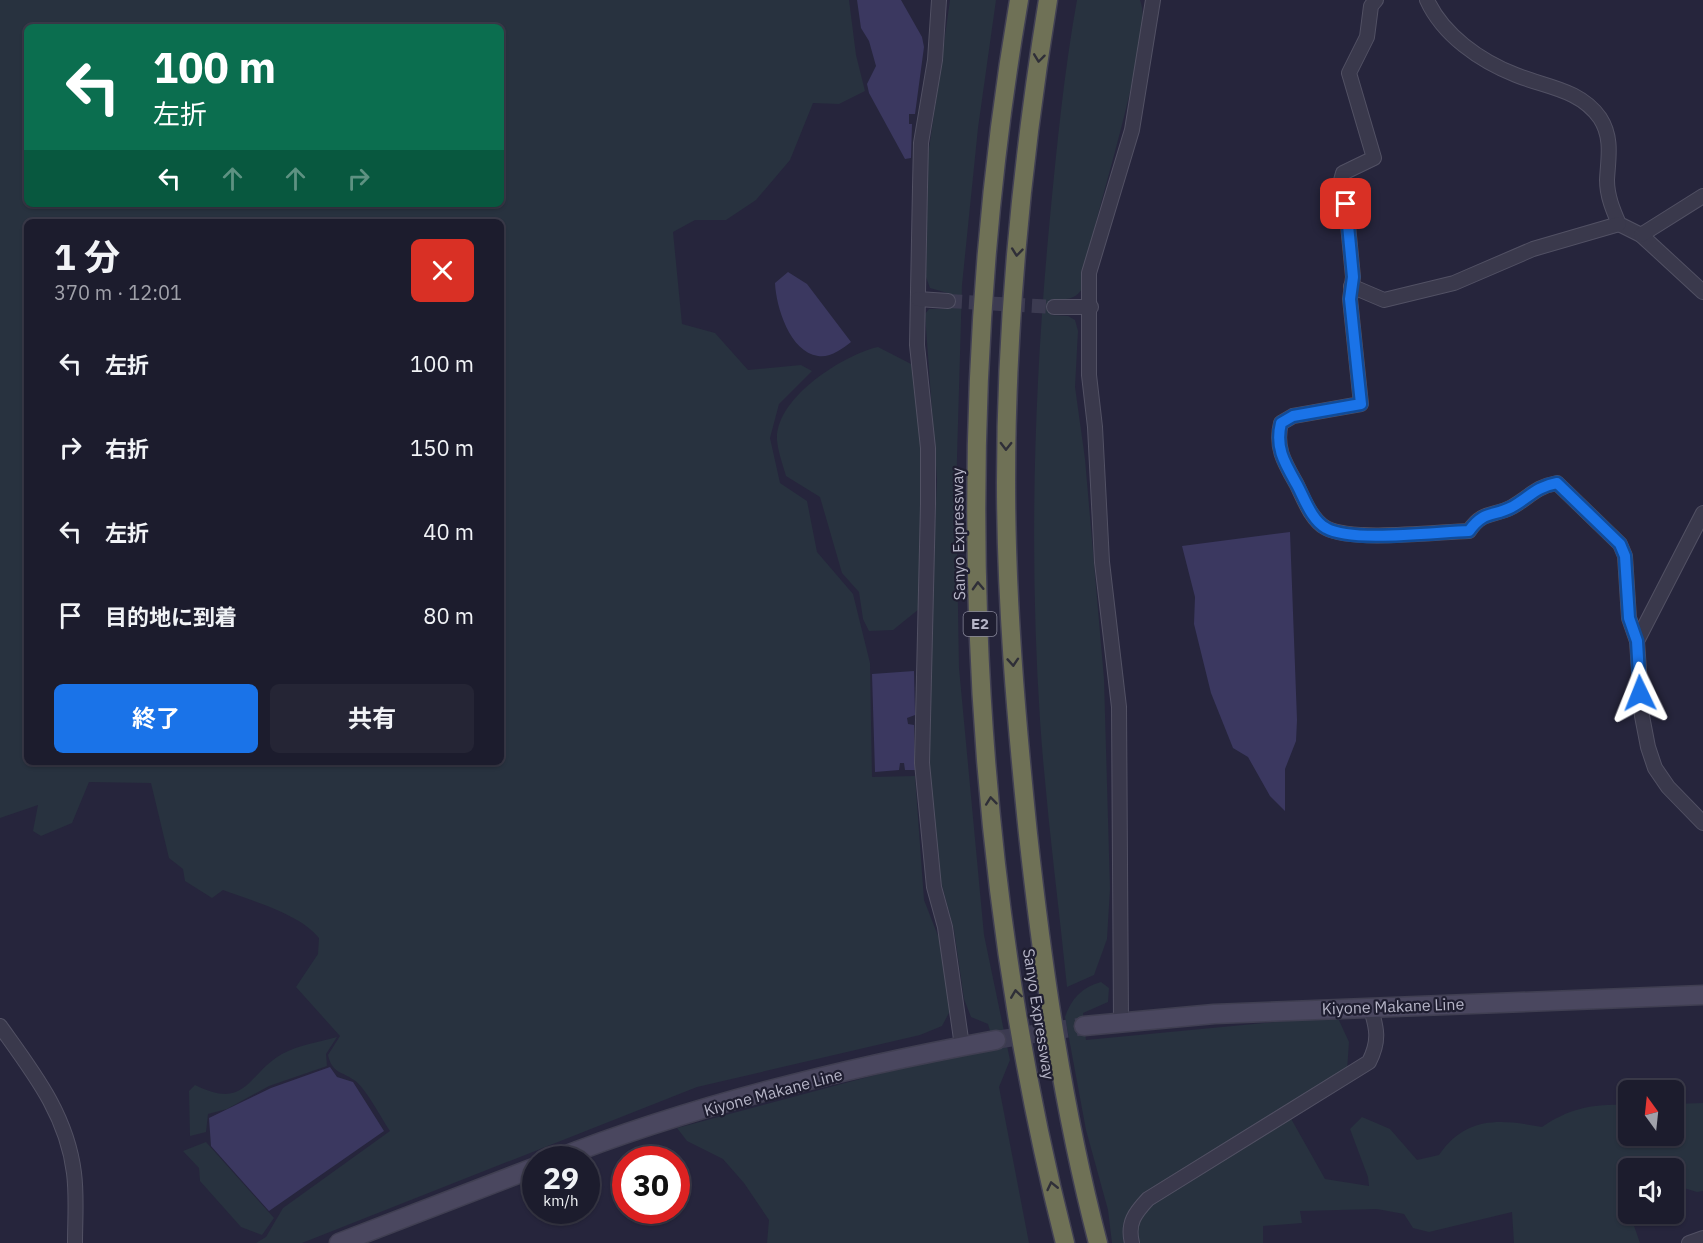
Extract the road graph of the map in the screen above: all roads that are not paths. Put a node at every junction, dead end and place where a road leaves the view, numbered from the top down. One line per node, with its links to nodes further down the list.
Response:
1 (939, 0): 12 (street)
2 (1019, 0): 31 (highway, Sanyo Expressway / E2, one-way to 2)
3 (1048, 0): 32 (highway, Sanyo Expressway / E2, one-way to 32)
4 (1153, 0): 15 (street)
5 (1376, 0): 10 (street)
6 (1427, 0): 8 (street)
7 (1703, 196): 9 (street)
8 (1618, 224): 9 (street); 10 (street)
9 (1641, 235): 11 (street)
10 (1351, 286): 17 (street)
11 (1703, 292)
12 (918, 299): 13 (street); 25 (street)
13 (948, 301)
14 (1054, 307): 15 (street)
15 (1091, 307): 21 (street)
16 (1703, 513): 17 (street)
17 (1637, 641): 18 (street)
18 (1703, 823)
19 (1703, 995): 20 (main road, Kiyone Makane Line)
20 (1370, 1006): 21 (main road, Kiyone Makane Line); 33 (street)
21 (1121, 1020): 23 (main road, Kiyone Makane Line)
22 (0, 1026): 29 (street)
23 (1083, 1026)
24 (996, 1040): 25 (main road, Kiyone Makane Line)
25 (962, 1046): 26 (main road, Kiyone Makane Line)
26 (594, 1146)
27 (522, 1172): 30 (main road)
28 (1703, 1238): 34 (street)
29 (75, 1243)
30 (339, 1243)
31 (1065, 1243)
32 (1098, 1243)
33 (1132, 1243)
34 (1689, 1243)

